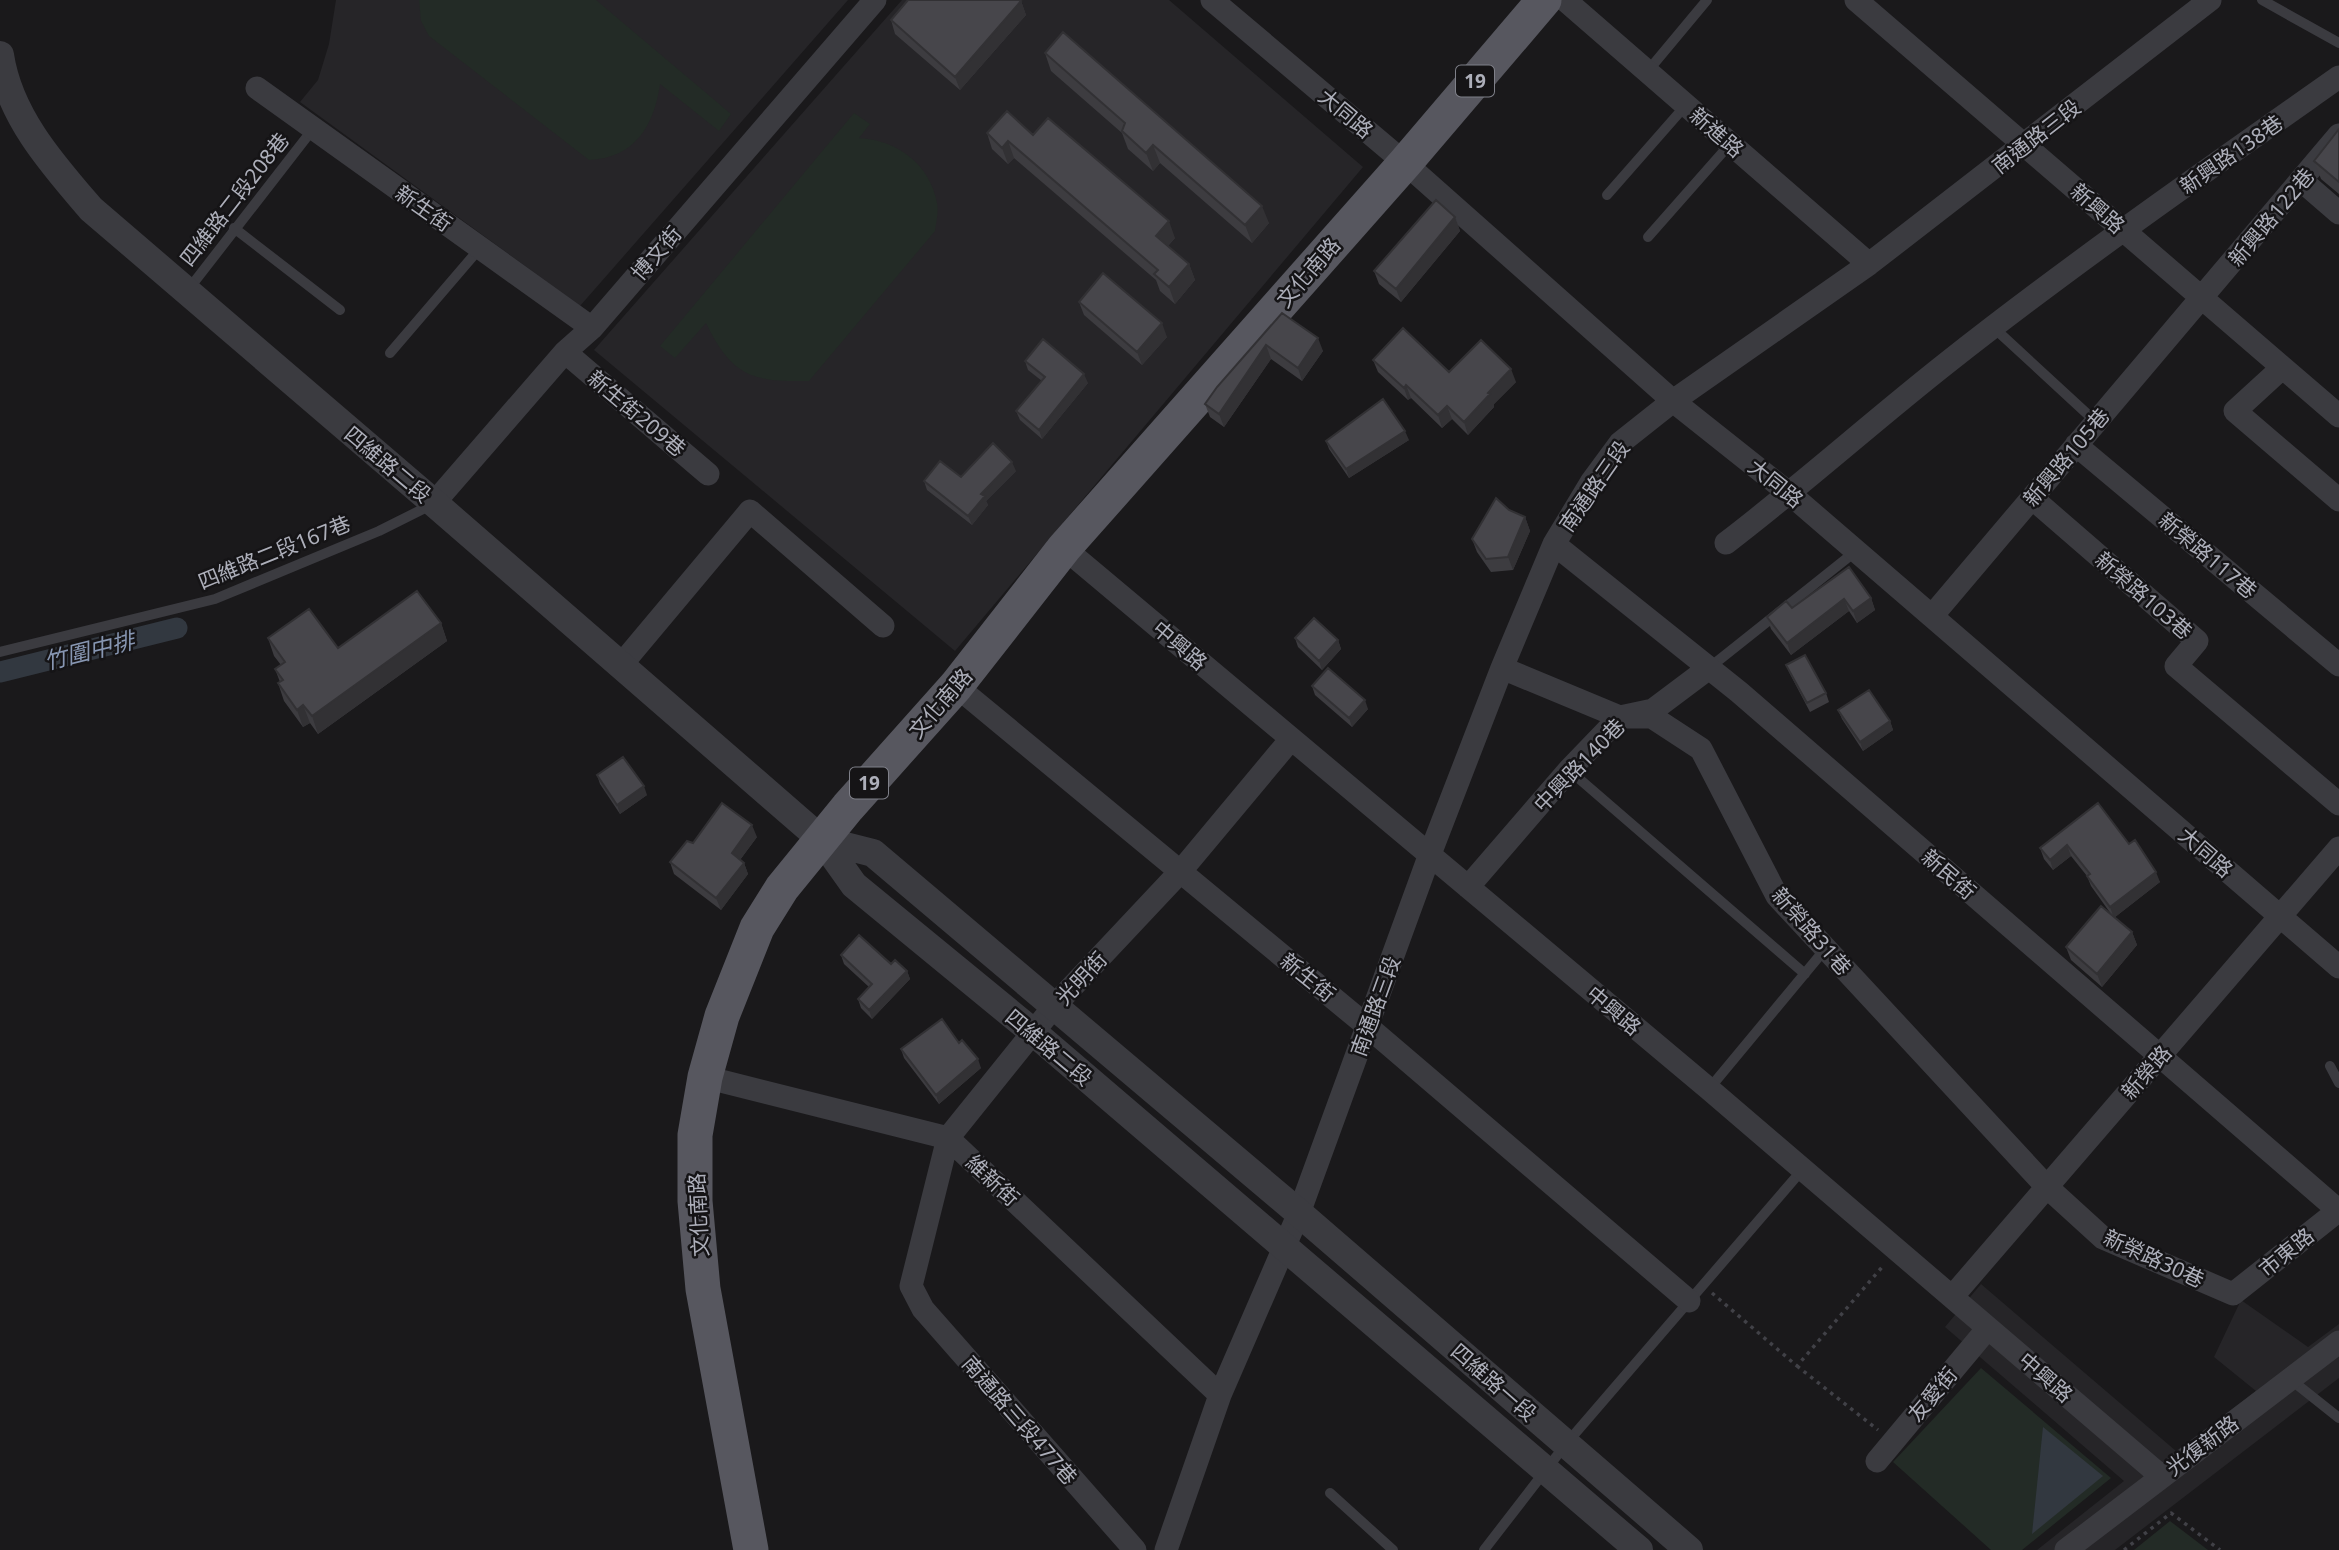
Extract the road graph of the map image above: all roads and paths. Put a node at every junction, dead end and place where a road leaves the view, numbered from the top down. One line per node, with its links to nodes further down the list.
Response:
1 (875, 0): 32 (street, 博文街)
2 (1212, 0): 19 (street, 大同路)
3 (1544, 0): 19 (main road, 文化南路 / 19)
4 (1565, 0): 11 (street, 新進路)
5 (1707, 0): 11 (lane)
6 (1856, 0): 18 (street, 新興路)
7 (2210, 0): 18 (street, 南通路三段)
8 (2262, 0): 9 (lane)
9 (2339, 44)
10 (0, 55): 28 (street, 四維路二段)
11 (1647, 72): 14 (street, 新進路)
12 (2339, 77): 24 (street, 新興路138巷)
13 (257, 88): 15 (street, 新生街)
14 (1686, 105): 17 (street, 新進路); 21 (lane)
15 (313, 129): 23 (lane, 四維路二段208巷); 26 (street, 新生街)
16 (2339, 135): 20 (street, 新興路122巷)
17 (1730, 144): 25 (lane); 27 (street, 新進路)
18 (2025, 145): 24 (street, 新興路); 27 (street, 南通路三段)
19 (1405, 163): 36 (street, 大同路); 47 (main road, 文化南路 / 19)
20 (2302, 181): 22 (street); 29 (street, 新興路122巷)
21 (1607, 195)
22 (2339, 213)
23 (234, 228): 28 (lane, 四維路二段208巷); 30 (lane)
24 (2123, 230): 29 (street, 新興路); 31 (street, 新興路138巷)
25 (1647, 237)
26 (480, 248): 32 (street, 新生街); 34 (lane)
27 (1869, 264): 36 (street, 南通路三段)
28 (186, 293): 44 (street, 四維路二段)
29 (2201, 298): 35 (street, 新興路); 38 (street, 新興路105巷)
30 (340, 310)
31 (1993, 327): 38 (lane); 41 (street, 新興路138巷)
32 (592, 328): 33 (street, 博文街)
33 (565, 352): 40 (street, 新生街209巷); 44 (street, 博文街)
34 (390, 353)
35 (2282, 368): 37 (street, 新興路); 43 (street)
36 (1673, 401): 41 (street, 大同路); 46 (street, 南通路三段)
37 (2339, 416)
38 (2096, 422): 39 (street, 新興路105巷)
39 (2076, 445): 42 (street, 新興路105巷); 52 (street, 新榮路117巷)
40 (708, 474)
41 (1790, 494): 45 (street, 新興路138巷); 48 (street, 大同路)
42 (2032, 498): 49 (street, 新興路105巷); 60 (street, 新榮路103巷)
43 (2339, 500)
44 (434, 503): 51 (lane, 四維路二段167巷); 53 (street, 四維路二段)
45 (1726, 543)
46 (1554, 544): 54 (street, 南通路三段); 55 (street, 新民街)
47 (1064, 548): 56 (main road, 文化南路 / 19); 58 (street, 中興路)
48 (1856, 551): 49 (street, 大同路); 55 (lane)
49 (1932, 616): 66 (street, 大同路)
50 (883, 626): 53 (street)
51 (0, 652)
52 (2339, 665)
53 (621, 666): 61 (street, 四維路二段)
54 (1502, 668): 57 (street, 新榮路31巷); 63 (street, 南通路三段)
55 (1709, 668): 57 (street, 中興路140巷); 73 (street, 新民街)
56 (956, 686): 61 (main road, 文化南路 / 19); 64 (street, 新生街)
57 (1620, 717): 59 (street, 中興路140巷); 67 (street, 新榮路31巷)
58 (1291, 739): 63 (street, 中興路); 64 (street, 光明街)
59 (1569, 770): 65 (street, 中興路140巷); 69 (lane)
60 (2339, 804)
61 (822, 840): 70 (street, 四維路二段); 72 (street, 四維路二段); 75 (main road, 文化南路 / 19)
62 (2339, 848): 66 (street, 新榮路)
63 (1430, 854): 65 (street, 中興路); 71 (street, 南通路三段)
64 (1180, 872): 70 (street, 光明街); 71 (street, 新生街)
65 (1468, 887): 77 (street, 中興路)
66 (2280, 916): 68 (street, 大同路); 73 (street, 新榮路)
67 (1826, 948): 69 (lane); 80 (street, 新榮路31巷)
68 (2339, 967)
69 (1805, 974): 77 (lane)
70 (1055, 1004): 72 (street, 光明街); 82 (street, 四維路二段)
71 (1367, 1026): 82 (street, 南通路三段); 86 (street, 新生街)
72 (1033, 1032): 78 (street, 光明街); 83 (street, 四維路二段)
73 (2160, 1056): 80 (street, 新榮路); 81 (street, 新民街)
74 (2330, 1066): 76 (lane)
75 (705, 1077): 78 (street, 維新街); 101 (main road, 文化南路 / 19)
76 (2339, 1083)
77 (1709, 1089): 79 (street, 中興路)
78 (948, 1138): 85 (street, 光明街); 93 (street, 維新街)
79 (1803, 1170): 84 (street, 中興路); 86 (lane)
80 (2047, 1187): 87 (street, 新榮路30巷); 88 (street, 新榮路)
81 (2339, 1210): 87 (street, 市東路)
82 (1299, 1213): 83 (street, 南通路三段); 96 (street, 四維路一段)
83 (1284, 1248): 93 (street); 98 (street, 四維路一段)
84 (1897, 1250): 88 (street, 中興路); 91 (path)
85 (911, 1286): 102 (street, 南通路三段477巷)
86 (1696, 1293): 91 (path); 96 (lane)
87 (2233, 1294)
88 (1952, 1297): 89 (street, 中興路)
89 (1988, 1328): 95 (street, 友愛街); 99 (street, 中興路)
90 (2339, 1342): 92 (street, 光復新路)
91 (1797, 1366): 95 (path)
92 (2290, 1379): 94 (lane); 99 (street, 光復新路)
93 (1220, 1395): 103 (street)
94 (2339, 1418)
95 (1893, 1441): 97 (street, 友愛街)
96 (1566, 1444): 98 (lane); 107 (street, 四維路一段)
97 (1877, 1461)
98 (1546, 1469): 105 (lane); 106 (street, 四維路一段)
99 (2161, 1476): 108 (street, 光復新路)
100 (1330, 1493): 104 (lane)
101 (751, 1550)
102 (1135, 1550)
103 (1166, 1550)
104 (1393, 1550)
105 (1484, 1550)
106 (1639, 1550)
107 (1689, 1550)
108 (2066, 1550)
109 (2124, 1550): 110 (path)
110 (2220, 1550)

